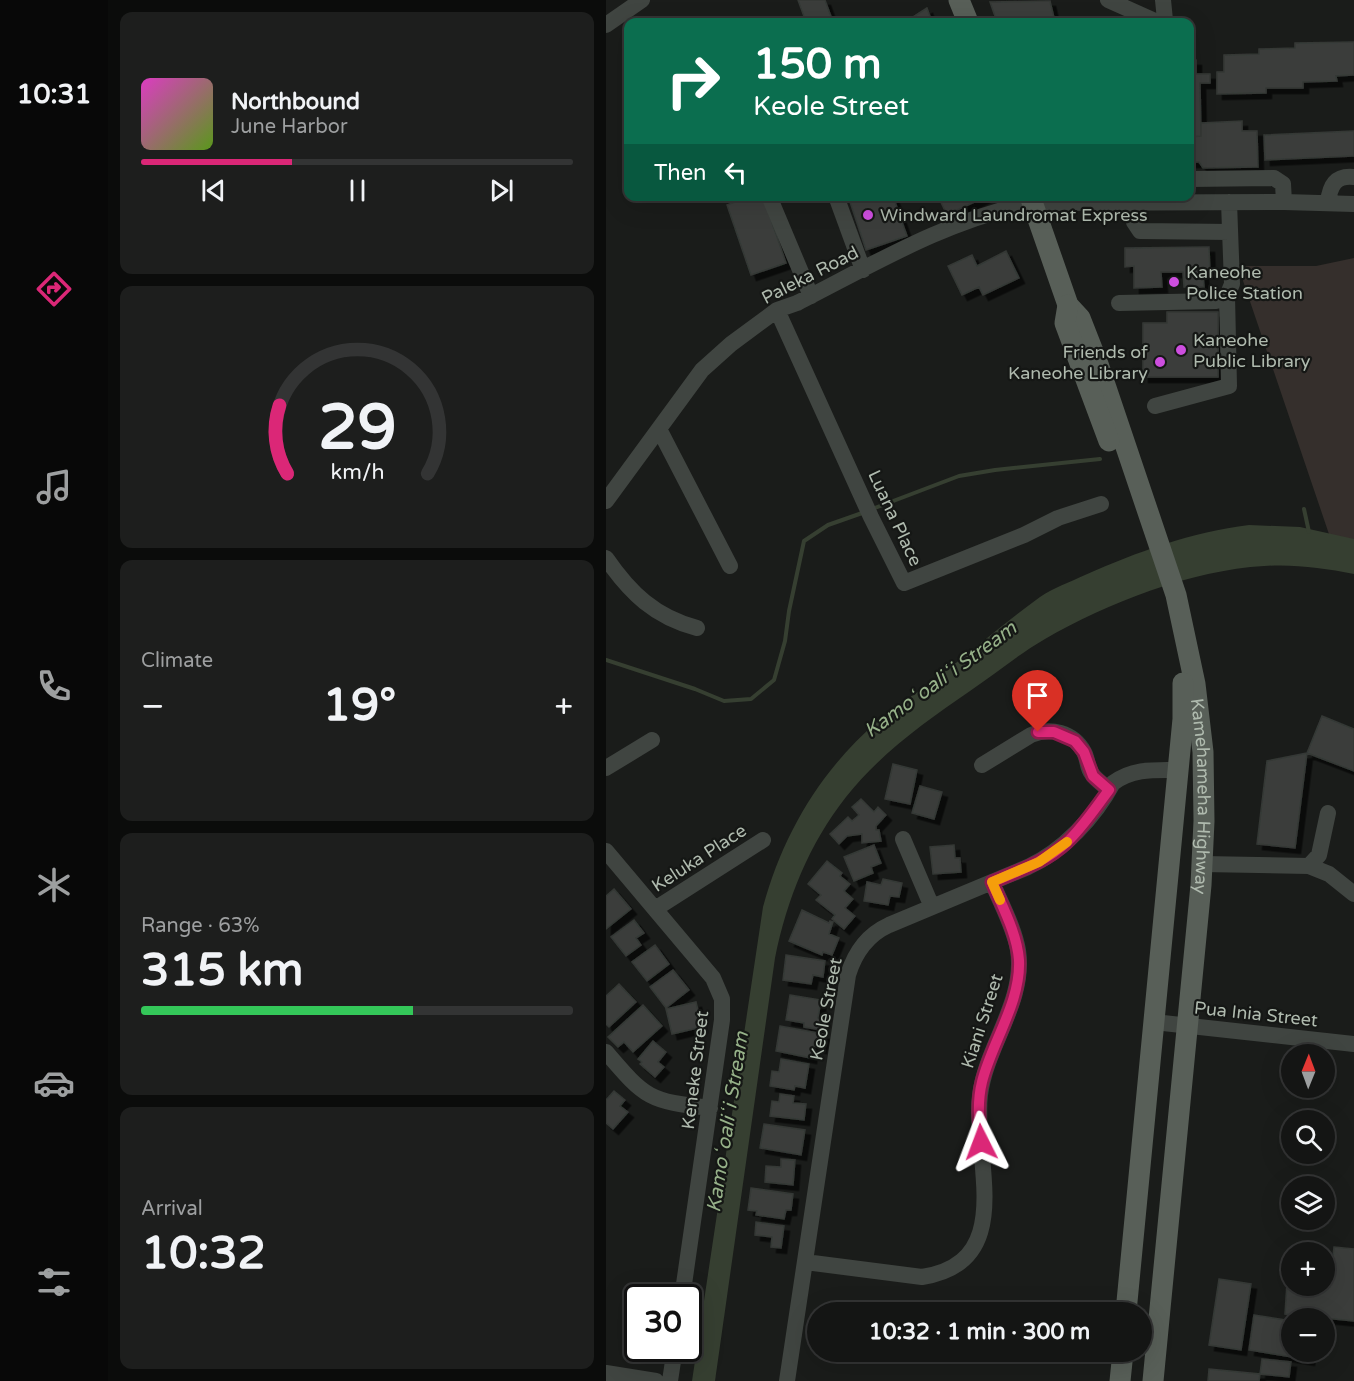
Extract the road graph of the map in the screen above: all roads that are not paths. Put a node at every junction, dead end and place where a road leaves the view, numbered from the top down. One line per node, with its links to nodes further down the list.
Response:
1 (642, 0): 8 (street)
2 (959, 0): 5 (main road)
3 (1163, 0): 7 (street)
4 (1111, 1): 6 (street)
5 (966, 18)
6 (1148, 18)
7 (1165, 18)
8 (606, 25)
9 (1354, 177): 20 (street)
10 (1194, 179): 18 (street)
11 (771, 201): 25 (street)
12 (838, 201): 24 (street)
13 (1028, 201): 24 (street, Paleka Road)
14 (1031, 201): 35 (main road, Kamehameha Highway)
15 (1065, 201): 21 (street, Paleka Road)
16 (1146, 201): 21 (street, Paleka Road)
17 (1191, 201): 19 (street, Paleka Road)
18 (1284, 201): 19 (street, Paleka Road); 20 (street, Paleka Road)
19 (1230, 202): 23 (street)
20 (1328, 202): 22 (street, Paleka Road)
21 (1133, 203): 23 (street)
22 (1354, 204)
23 (1230, 232): 26 (street)
24 (863, 270): 25 (street, Paleka Road)
25 (811, 296): 28 (street, Paleka Road)
26 (1227, 296): 27 (street); 29 (street)
27 (1119, 303)
28 (777, 310): 30 (street, Paleka Road); 32 (street, Luana Place)
29 (1155, 406)
30 (659, 429): 31 (street, Paleka Road); 34 (street)
31 (606, 501)
32 (1101, 504)
33 (606, 558): 36 (street)
34 (730, 566)
35 (1169, 594): 40 (main road, Kamehameha Highway); 41 (main road, Kamehameha Highway)
36 (697, 628)
37 (652, 740): 39 (street)
38 (982, 765): 42 (street)
39 (606, 768)
40 (1179, 770): 41 (main road); 42 (street, Keole Street); 53 (main road, Kamehameha Highway)
41 (1204, 776): 47 (main road, Kamehameha Highway)
42 (1109, 790): 49 (street, Keole Street)
43 (1328, 813): 48 (street)
44 (903, 839): 51 (street)
45 (763, 840): 52 (street, Keluka Place)
46 (606, 851): 52 (street, Keneke Street)
47 (1203, 864): 48 (street); 54 (main road, Kamehameha Highway)
48 (1309, 866): 50 (street)
49 (992, 882): 51 (street, Keole Street); 58 (street, Kiani Street)
50 (1354, 894)
51 (932, 907): 58 (street, Keole Street)
52 (655, 909): 57 (street, Keneke Street)
53 (1154, 1022): 54 (street, Pua Inia Street); 60 (main road, Kamehameha Highway)
54 (1188, 1027): 55 (street, Pua Inia Street); 68 (main road, Kamehameha Highway)
55 (1354, 1044)
56 (606, 1052): 57 (street)
57 (710, 1108): 59 (street, Keneke Street)
58 (805, 1262): 66 (street, Keole Street)
59 (684, 1284)
60 (1127, 1302)
61 (673, 1362): 65 (street)
62 (1122, 1362): 67 (main road)
63 (606, 1373): 64 (street)
64 (656, 1381)
65 (670, 1381)
66 (787, 1381)
67 (1120, 1381)
68 (1153, 1381)

